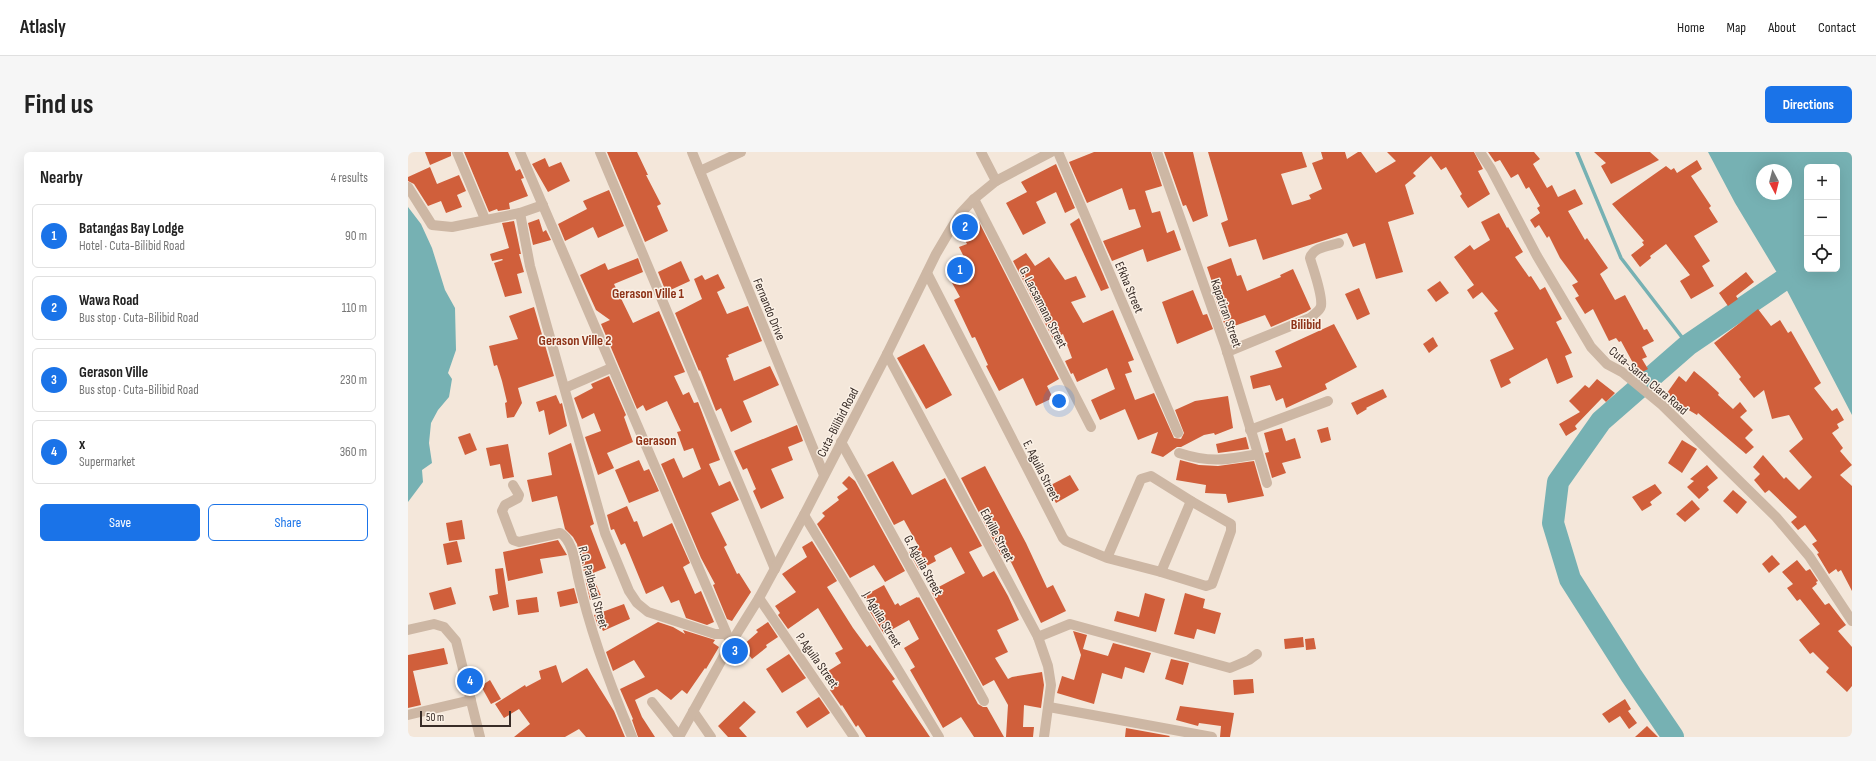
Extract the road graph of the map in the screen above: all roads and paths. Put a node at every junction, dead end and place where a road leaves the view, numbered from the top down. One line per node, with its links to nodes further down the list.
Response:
1 (457, 152): 18 (street)
2 (520, 152): 16 (street)
3 (600, 152): 38 (street)
4 (692, 152): 12 (street, Fernando Drive)
5 (741, 152): 12 (street)
6 (981, 152): 13 (street)
7 (1051, 152): 11 (street, Cuta-Bilibid Road)
8 (1058, 152): 28 (street, Efkha Street)
9 (1157, 152): 21 (street, Kapatiran Street)
10 (1480, 152): 41 (street, Cuta-Santa Clara Road)
11 (1039, 154): 13 (street, Cuta-Bilibid Road)
12 (700, 171): 32 (street, Fernando Drive)
13 (996, 181): 15 (street, Cuta-Bilibid Road)
14 (408, 187): 18 (street)
15 (974, 199): 20 (street, Cuta-Bilibid Road); 26 (street, G. Lacsamana Street)
16 (543, 205): 17 (street); 23 (street)
17 (520, 213): 18 (street); 24 (street)
18 (485, 219)
19 (1339, 243): 21 (street)
20 (926, 273): 22 (street, Cuta-Bilibid Road); 37 (street, E. Aguila Street)
21 (1227, 352): 27 (street, Kapatiran Street)
22 (887, 354): 29 (street, Cuta-Bilibid Road); 43 (street, Edville Street)
23 (611, 368): 24 (street); 44 (street)
24 (565, 388): 44 (street)
25 (1328, 401): 27 (street)
26 (1091, 427)
27 (1250, 430): 31 (street, Kapatiran Street)
28 (1178, 433)
29 (841, 442): 32 (street, Cuta-Bilibid Road); 47 (street, G. Aguila Street)
30 (1179, 453): 31 (street)
31 (1258, 454): 33 (street, Kapatiran Street)
32 (824, 475): 36 (street, Cuta-Bilibid Road)
33 (1267, 483)
34 (513, 485): 53 (street, R.G. Palbacal Street)
35 (1191, 501): 37 (street); 39 (street); 39 (street, E. Aguila Street)
36 (804, 515): 38 (street, Cuta-Bilibid Road); 57 (street, J. Aguila Street)
37 (1107, 558): 39 (street, E. Aguila Street)
38 (775, 569): 40 (street, Cuta-Bilibid Road)
39 (1161, 572)
40 (759, 598): 44 (street, Cuta-Bilibid Road); 56 (street, P. Aguila Street)
41 (1852, 621)
42 (408, 630): 46 (street)
43 (1038, 637): 45 (street); 49 (street, Edville Street)
44 (729, 638): 50 (street, Cuta-Bilibid Road)
45 (1257, 654)
46 (471, 700): 51 (street); 52 (street)
47 (984, 701)
48 (652, 702): 54 (street)
49 (1050, 707): 58 (street, Edville Street); 59 (street)
50 (693, 711): 54 (street, Cuta-Bilibid Road); 55 (street)
51 (408, 715)
52 (480, 737)
53 (632, 737)
54 (679, 737)
55 (711, 737)
56 (854, 737)
57 (939, 737)
58 (1044, 737)
59 (1212, 737)

